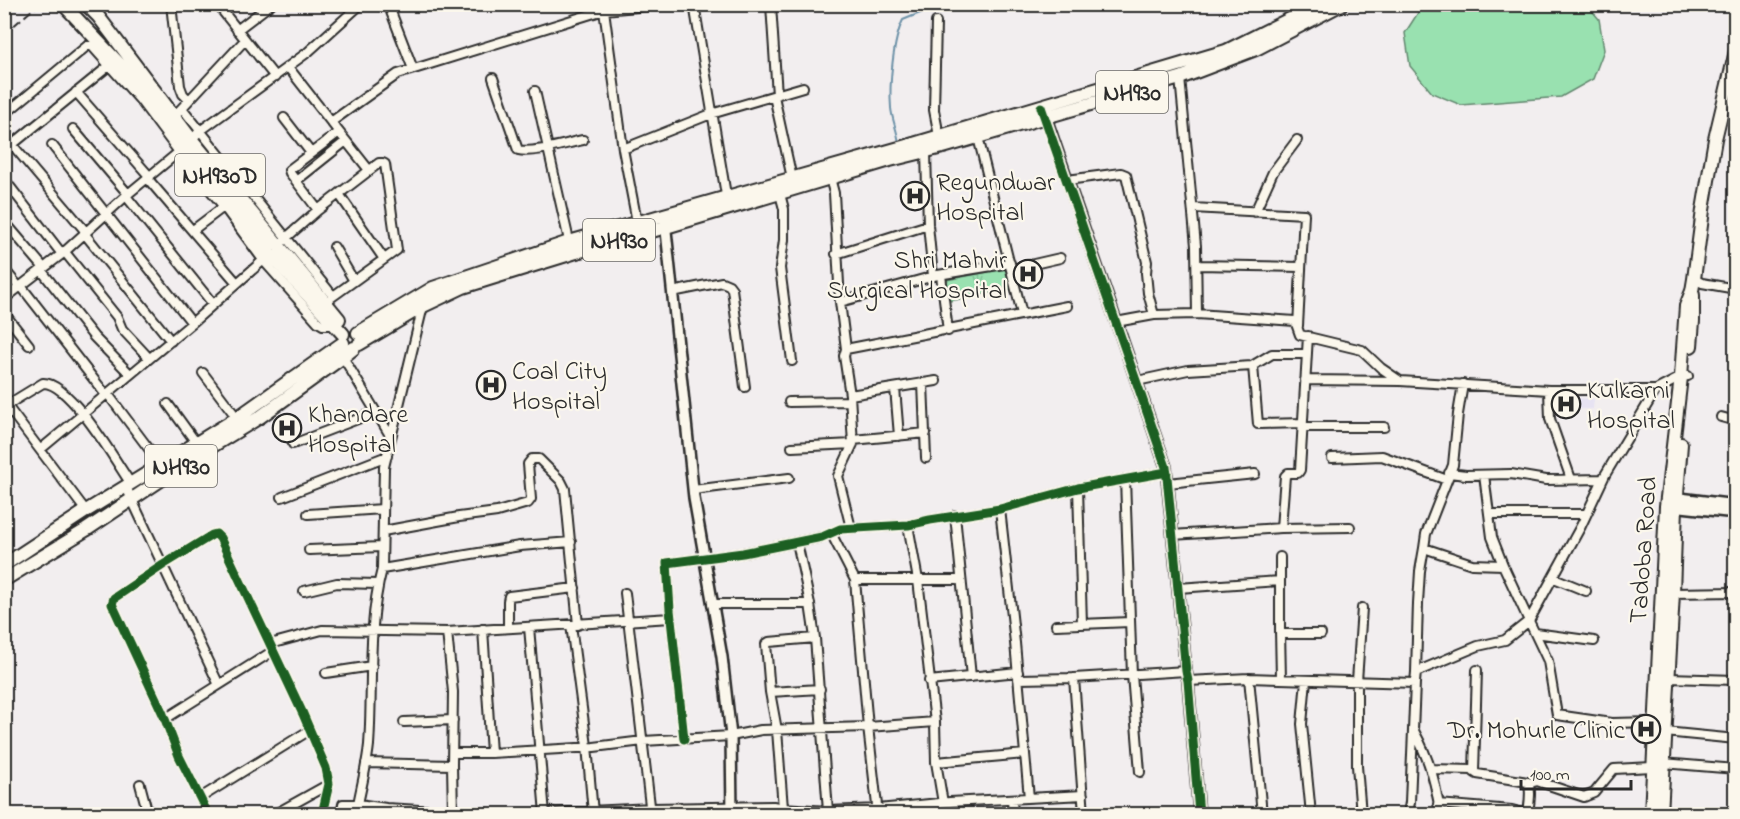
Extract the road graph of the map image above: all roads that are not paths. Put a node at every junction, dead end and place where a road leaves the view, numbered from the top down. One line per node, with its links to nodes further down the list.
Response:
1 (63, 4): 45 (main road, NH930D)
2 (86, 4): 32 (main road, NH930D)
3 (171, 4): 31 (street)
4 (217, 4): 18 (street)
5 (361, 4): 22 (street)
6 (388, 4): 23 (street)
7 (670, 4): 15 (street)
8 (694, 4): 34 (street)
9 (744, 4): 13 (street)
10 (780, 4): 13 (street)
11 (1320, 4): 33 (main road, NH930)
12 (1342, 4): 26 (main road, NH930)
13 (771, 5): 30 (street)
14 (266, 6): 18 (street)
15 (613, 7): 16 (street)
16 (604, 10): 23 (street); 48 (street)
17 (936, 22): 40 (street)
18 (237, 30): 19 (street)
19 (245, 40): 24 (street); 31 (street)
20 (1736, 51): 91 (main road, Tadoba Road)
21 (110, 64): 29 (street); 35 (street); 45 (street)
22 (288, 67): 24 (street); 37 (street)
23 (413, 69): 37 (street)
24 (275, 77): 45 (street)
25 (493, 78): 47 (street)
26 (1180, 78): 33 (main road, NH930); 65 (street)
27 (803, 87): 30 (street)
28 (534, 91): 47 (street)
29 (76, 92): 54 (street); 74 (street)
30 (775, 96): 34 (street); 59 (street)
31 (189, 100): 32 (street)
32 (178, 112): 45 (main road, NH930D)
33 (1044, 112): 40 (main road, NH930); 41 (main road, NH930); 57 (street)
34 (711, 114): 48 (street); 63 (street)
35 (4, 115)
36 (284, 118): 51 (street)
37 (331, 122): 39 (street)
38 (73, 129): 61 (street)
39 (339, 132): 44 (street); 51 (street)
40 (939, 136): 49 (main road, NH930)
41 (978, 137): 50 (main road, NH930); 84 (street)
42 (583, 140): 47 (street)
43 (1297, 140): 67 (street)
44 (346, 141): 53 (street); 58 (street)
45 (189, 142): 54 (street); 64 (main road, NH930D); 78 (main road, NH930D)
46 (52, 146): 68 (street)
47 (548, 148): 77 (street)
48 (623, 149): 71 (street)
49 (911, 150): 50 (main road, NH930); 52 (main road, NH930)
50 (926, 152): 72 (street)
51 (311, 153): 58 (street)
52 (883, 157): 56 (main road, NH930); 59 (main road, NH930)
53 (369, 170): 60 (street); 82 (street)
54 (149, 178): 61 (street); 73 (street)
55 (4, 179): 79 (street)
56 (830, 180): 59 (main road, NH930); 80 (street)
57 (1067, 180): 104 (street); 105 (street)
58 (296, 181): 66 (street)
59 (793, 183): 62 (main road, NH930); 63 (main road, NH930)
60 (339, 194): 66 (street); 82 (street)
61 (127, 195): 68 (street); 98 (street)
62 (782, 201): 63 (main road, NH930); 117 (street)
63 (727, 203): 70 (main road, NH930)
64 (227, 205): 73 (street); 78 (main road, NH930D)
65 (1193, 208): 67 (street); 83 (street)
66 (318, 210): 78 (street)
67 (1255, 212): 85 (street)
68 (106, 214): 74 (street); 106 (street)
69 (4, 221): 87 (street)
70 (665, 221): 71 (main road, NH930); 75 (main road, NH930); 94 (street)
71 (638, 222): 75 (main road, NH930)
72 (928, 225): 80 (street); 88 (street)
73 (193, 230): 90 (street)
74 (85, 233): 79 (street); 111 (street)
75 (604, 238): 77 (main road, NH930)
76 (334, 247): 89 (street)
77 (571, 248): 99 (main road, NH930); 110 (main road, NH930)
78 (274, 249): 90 (street); 96 (main road, NH930D); 110 (main road, NH930D)
79 (63, 252): 87 (street); 116 (street)
80 (836, 254): 97 (street)
81 (1060, 258): 84 (street)
82 (384, 260): 89 (street)
83 (1197, 265): 85 (street); 103 (street)
84 (1011, 266): 88 (street); 102 (street)
85 (1301, 267): 107 (street)
86 (4, 269): 92 (street)
87 (43, 269): 92 (street); 120 (street)
88 (937, 275): 97 (street); 108 (street)
89 (354, 281): 96 (street)
90 (237, 283): 98 (street)
91 (1693, 285): 93 (street); 121 (main road, Tadoba Road)
92 (20, 286): 95 (street); 132 (street)
93 (1736, 289)
94 (672, 292): 128 (street); 167 (street)
95 (4, 299)
96 (329, 299): 110 (main road, NH930D)
97 (840, 302): 113 (street)
98 (213, 304): 106 (street)
99 (423, 306): 110 (main road, NH930); 146 (street)
100 (1067, 306): 102 (street)
101 (4, 312): 112 (street)
102 (1022, 314): 108 (street)
103 (1197, 314): 104 (street); 107 (street)
104 (1154, 315): 105 (street)
105 (1116, 322): 124 (street)
106 (192, 323): 111 (street)
107 (1298, 328): 109 (street)
108 (948, 331): 113 (street)
109 (1308, 336): 114 (street); 125 (street)
110 (350, 339): 115 (main road, NH930); 140 (main road, NH930)
111 (171, 341): 116 (street)
112 (29, 345)
113 (846, 349): 133 (street)
114 (1307, 354): 118 (street); 122 (street)
115 (343, 357): 137 (street); 166 (main road, NH930)
116 (149, 358): 120 (street)
117 (792, 361)
118 (1253, 366): 124 (street); 142 (street)
119 (203, 373): 140 (street)
120 (130, 374): 132 (street)
121 (1684, 376): 131 (street); 169 (main road, Tadoba Road)
122 (1305, 380): 125 (street); 142 (street)
123 (936, 381): 126 (street)
124 (1137, 381): 156 (street)
125 (1400, 381): 127 (street)
126 (923, 383): 129 (street); 144 (street)
127 (1463, 384): 130 (street); 159 (street)
128 (745, 387)
129 (895, 388): 133 (street); 145 (street)
130 (1549, 390): 131 (street); 162 (street)
131 (1656, 390): 163 (street)
132 (106, 394): 138 (street); 155 (street)
133 (849, 398): 134 (street); 147 (street)
134 (789, 402)
135 (6, 404): 138 (street); 151 (street)
136 (168, 404): 148 (street)
137 (375, 412): 146 (street); 149 (street)
138 (84, 413): 151 (street); 166 (street)
139 (1721, 417): 141 (street)
140 (237, 418): 148 (main road, NH930)
141 (1736, 421)
142 (1303, 425): 143 (street); 182 (street)
143 (1384, 426)
144 (926, 433): 145 (street); 153 (street)
145 (899, 436): 147 (street)
146 (391, 437): 152 (street)
147 (853, 442): 150 (street); 181 (street)
148 (196, 444): 155 (main road, NH930)
149 (293, 444)
150 (792, 447)
151 (41, 449): 173 (street)
152 (387, 456): 168 (street); 171 (street)
153 (926, 458)
154 (1332, 458): 159 (street)
155 (161, 465): 166 (main road, NH930)
156 (1167, 472): 161 (street); 164 (street)
157 (1255, 474): 164 (street)
158 (1484, 475): 159 (street); 162 (street); 174 (street)
159 (1448, 476): 189 (street)
160 (789, 478): 167 (street)
161 (1125, 479): 165 (street); 219 (street)
162 (1571, 479): 163 (street)
163 (1603, 479): 177 (street)
164 (1167, 483): 185 (street)
165 (1078, 488): 172 (street); 220 (street)
166 (129, 490): 173 (main road, NH930); 194 (street); 197 (main road, NH930)
167 (693, 490): 192 (street)
168 (282, 497)
169 (1671, 502): 170 (street); 175 (street); 212 (main road, Tadoba Road); 258 (main road, Tadoba Road)
170 (1736, 505)
171 (383, 509): 176 (street); 183 (street)
172 (1000, 509): 178 (street); 238 (street)
173 (86, 511): 191 (main road, NH930)
174 (1489, 513): 177 (street); 196 (street)
175 (1736, 513)
176 (308, 514)
177 (1586, 514): 199 (street)
178 (955, 515): 179 (street); 203 (street)
179 (908, 525): 181 (street); 202 (street)
180 (1350, 527): 182 (street)
181 (851, 528): 184 (street)
182 (1281, 528): 185 (street)
183 (383, 531): 186 (street); 188 (street)
184 (831, 533): 187 (street); 201 (street)
185 (1172, 535): 207 (street)
186 (571, 542): 198 (street); 206 (street)
187 (797, 542): 192 (street); 214 (street)
188 (381, 547): 190 (street); 198 (street)
189 (1424, 548): 196 (street); 236 (street)
190 (309, 550)
191 (22, 554): 195 (main road, NH930); 197 (main road)
192 (704, 557): 213 (street); 216 (street)
193 (1280, 557): 204 (street)
194 (163, 564): 233 (street); 251 (street); 254 (street)
195 (4, 565)
196 (1503, 565): 218 (street)
197 (27, 566): 200 (main road, NH930)
198 (381, 570): 205 (street)
199 (1554, 578): 209 (street); 218 (street)
200 (4, 580)
201 (855, 580): 202 (street); 259 (street)
202 (918, 580): 203 (street); 248 (street)
203 (961, 580): 241 (street)
204 (1280, 581): 207 (street); 229 (street)
205 (378, 584): 208 (street); 226 (street)
206 (575, 588): 221 (street); 224 (street)
207 (1178, 588): 240 (street)
208 (304, 591)
209 (1586, 591)
210 (1736, 592): 212 (street)
211 (626, 593): 217 (street)
212 (1673, 593): 244 (main road, Tadoba Road)
213 (712, 604): 214 (street); 265 (street)
214 (810, 604): 231 (street)
215 (1362, 608): 249 (street)
216 (670, 618): 217 (street); 266 (street)
217 (628, 621): 221 (street); 268 (street)
218 (1529, 621): 228 (street); 236 (street)
219 (1130, 622): 220 (street); 239 (street)
220 (1082, 624): 222 (street)
221 (574, 625): 223 (street); 269 (street)
222 (1056, 625)
223 (529, 627): 224 (street); 270 (street)
224 (508, 628): 225 (street)
225 (483, 629): 227 (street); 272 (street)
226 (373, 631): 227 (street); 233 (street); 234 (street)
227 (447, 632): 255 (street)
228 (1535, 633): 232 (street); 258 (street)
229 (1280, 634): 230 (street); 245 (street)
230 (1322, 634)
231 (815, 638): 252 (street); 253 (street)
232 (1594, 641)
233 (272, 648): 251 (street); 262 (street)
234 (372, 666): 237 (street); 275 (street)
235 (1477, 670): 280 (street)
236 (1416, 672): 250 (street)
237 (326, 674)
238 (1018, 675): 241 (street); 242 (street); 273 (street)
239 (1132, 675): 240 (street); 242 (street); 281 (street)
240 (1187, 676): 243 (street); 311 (street)
241 (971, 677): 248 (street)
242 (1074, 678): 285 (street)
243 (1249, 678): 245 (street); 312 (street)
244 (1668, 678): 247 (street); 264 (main road, Tadoba Road)
245 (1281, 679): 246 (street)
246 (1306, 680): 249 (street); 313 (street)
247 (1736, 680)
248 (929, 681): 257 (street)
249 (1357, 681): 250 (street); 314 (street)
250 (1415, 683): 261 (street)
251 (219, 685): 254 (street)
252 (820, 689): 253 (street); 260 (street)
253 (770, 692): 263 (street)
254 (165, 719): 286 (street)
255 (453, 720): 256 (street); 271 (street)
256 (404, 722)
257 (935, 722): 259 (street); 274 (street)
258 (1654, 722): 277 (main road, Tadoba Road)
259 (868, 727): 260 (street); 298 (street)
260 (822, 728): 263 (street); 295 (street)
261 (1414, 729): 278 (street); 315 (street)
262 (310, 730): 284 (street); 286 (street)
263 (777, 730): 265 (street); 292 (street)
264 (1665, 732): 267 (street); 277 (main road, Tadoba Road)
265 (731, 736): 266 (street); 294 (street)
266 (684, 738): 268 (street)
267 (1736, 739)
268 (643, 741): 269 (street); 296 (street)
269 (587, 746): 270 (street); 301 (street)
270 (540, 749): 272 (street); 308 (street)
271 (453, 753): 272 (street); 276 (street)
272 (491, 753)
273 (1025, 754): 274 (street); 287 (street)
274 (936, 762): 289 (street)
275 (366, 763): 276 (street); 290 (street)
276 (452, 765): 300 (street)
277 (1658, 765): 279 (street); 282 (street); 318 (main road, Tadoba Road); 319 (main road, Tadoba Road)
278 (1431, 769): 280 (street); 291 (street)
279 (1736, 769)
280 (1473, 770): 282 (street)
281 (1140, 772)
282 (1529, 783): 317 (street)
283 (140, 784): 299 (street)
284 (329, 784): 304 (street); 305 (street)
285 (1083, 795): 287 (street); 310 (street)
286 (200, 798): 303 (street)
287 (1029, 798): 288 (street)
288 (1012, 799): 289 (street); 309 (street)
289 (943, 803): 298 (street)
290 (358, 804): 293 (street); 306 (street)
291 (1438, 804): 316 (street); 317 (street)
292 (783, 808): 294 (street); 295 (street)
293 (386, 811): 300 (street)
294 (732, 811): 297 (street)
295 (828, 811): 298 (street)
296 (652, 812): 297 (street); 301 (street)
297 (677, 812)
298 (878, 812)
299 (148, 813): 302 (street)
300 (453, 813)
301 (593, 813): 308 (street)
302 (132, 814)
303 (208, 814)
304 (275, 814)
305 (322, 814)
306 (341, 814)
307 (526, 814): 308 (street)
308 (545, 814)
309 (1013, 814)
310 (1084, 814)
311 (1199, 814)
312 (1262, 814)
313 (1311, 814)
314 (1361, 814)
315 (1408, 814)
316 (1440, 814)
317 (1527, 814)
318 (1651, 814)
319 (1661, 814)

